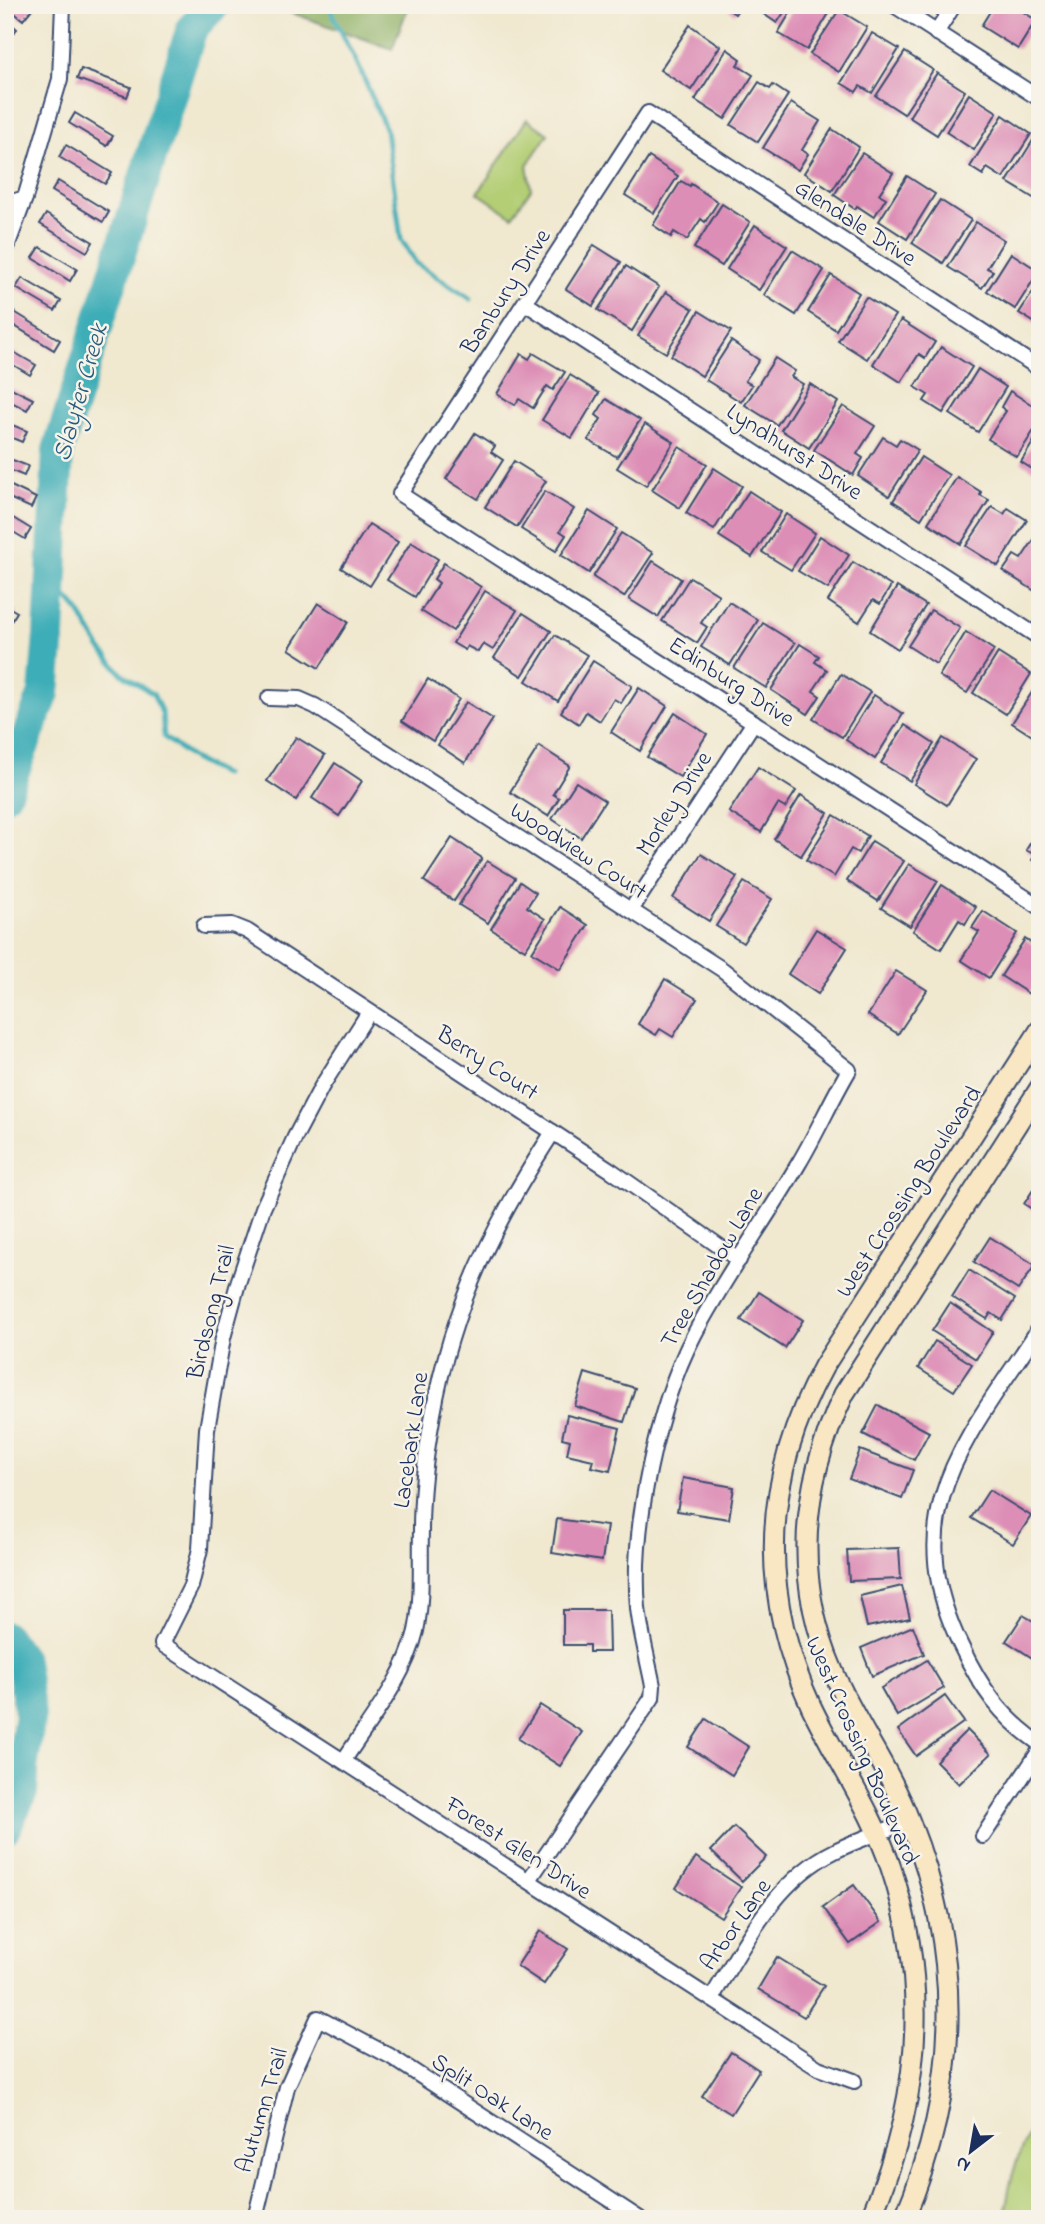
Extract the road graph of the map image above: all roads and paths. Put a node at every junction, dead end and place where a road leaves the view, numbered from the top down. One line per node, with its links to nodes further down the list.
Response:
1 (63, 5): 7 (street)
2 (894, 5): 4 (street)
3 (954, 5): 4 (street)
4 (936, 33): 5 (street)
5 (1040, 99)
6 (648, 113): 10 (street, Banbury Drive); 11 (street, Glendale Drive)
7 (24, 198): 8 (street); 9 (street)
8 (5, 204)
9 (5, 252)
10 (525, 303): 12 (street, Banbury Drive); 13 (street, Lyndhurst Drive)
11 (1040, 369)
12 (400, 494): 15 (street, Edinburg Drive)
13 (1040, 638)
14 (269, 698): 17 (street, Woodview Court)
15 (754, 722): 16 (street, Edinburg Drive); 17 (street, Morley Drive)
16 (1040, 907)
17 (631, 910): 21 (street, Woodview Court)
18 (204, 926): 19 (street, Berry Court)
19 (369, 1012): 23 (street, Berry Court); 26 (street, Birdsong Trail)
20 (1040, 1030): 31 (street, West Crossing Boulevard)
21 (849, 1070): 24 (street, Tree Shadow Lane)
22 (1040, 1088): 30 (street, West Crossing Boulevard)
23 (553, 1132): 24 (street, Berry Court); 29 (street, Lacebark Lane)
24 (739, 1259): 33 (street, Tree Shadow Lane)
25 (1040, 1327): 27 (street)
26 (162, 1644): 29 (street, Forest Glen Drive)
27 (1040, 1744)
28 (1040, 1750): 32 (street)
29 (344, 1760): 33 (street, Forest Glen Drive)
30 (910, 1821): 31 (street, Arbor Lane); 40 (street, West Crossing Boulevard)
31 (879, 1834): 34 (street, Arbor Lane); 39 (street, West Crossing Boulevard)
32 (983, 1836)
33 (529, 1880): 34 (street, Forest Glen Drive)
34 (711, 1999): 36 (street, Forest Glen Drive)
35 (318, 2018): 37 (street, Autumn Trail); 38 (street, Split Oak Lane)
36 (854, 2081)
37 (255, 2219)
38 (640, 2219)
39 (870, 2219)
40 (904, 2219)

